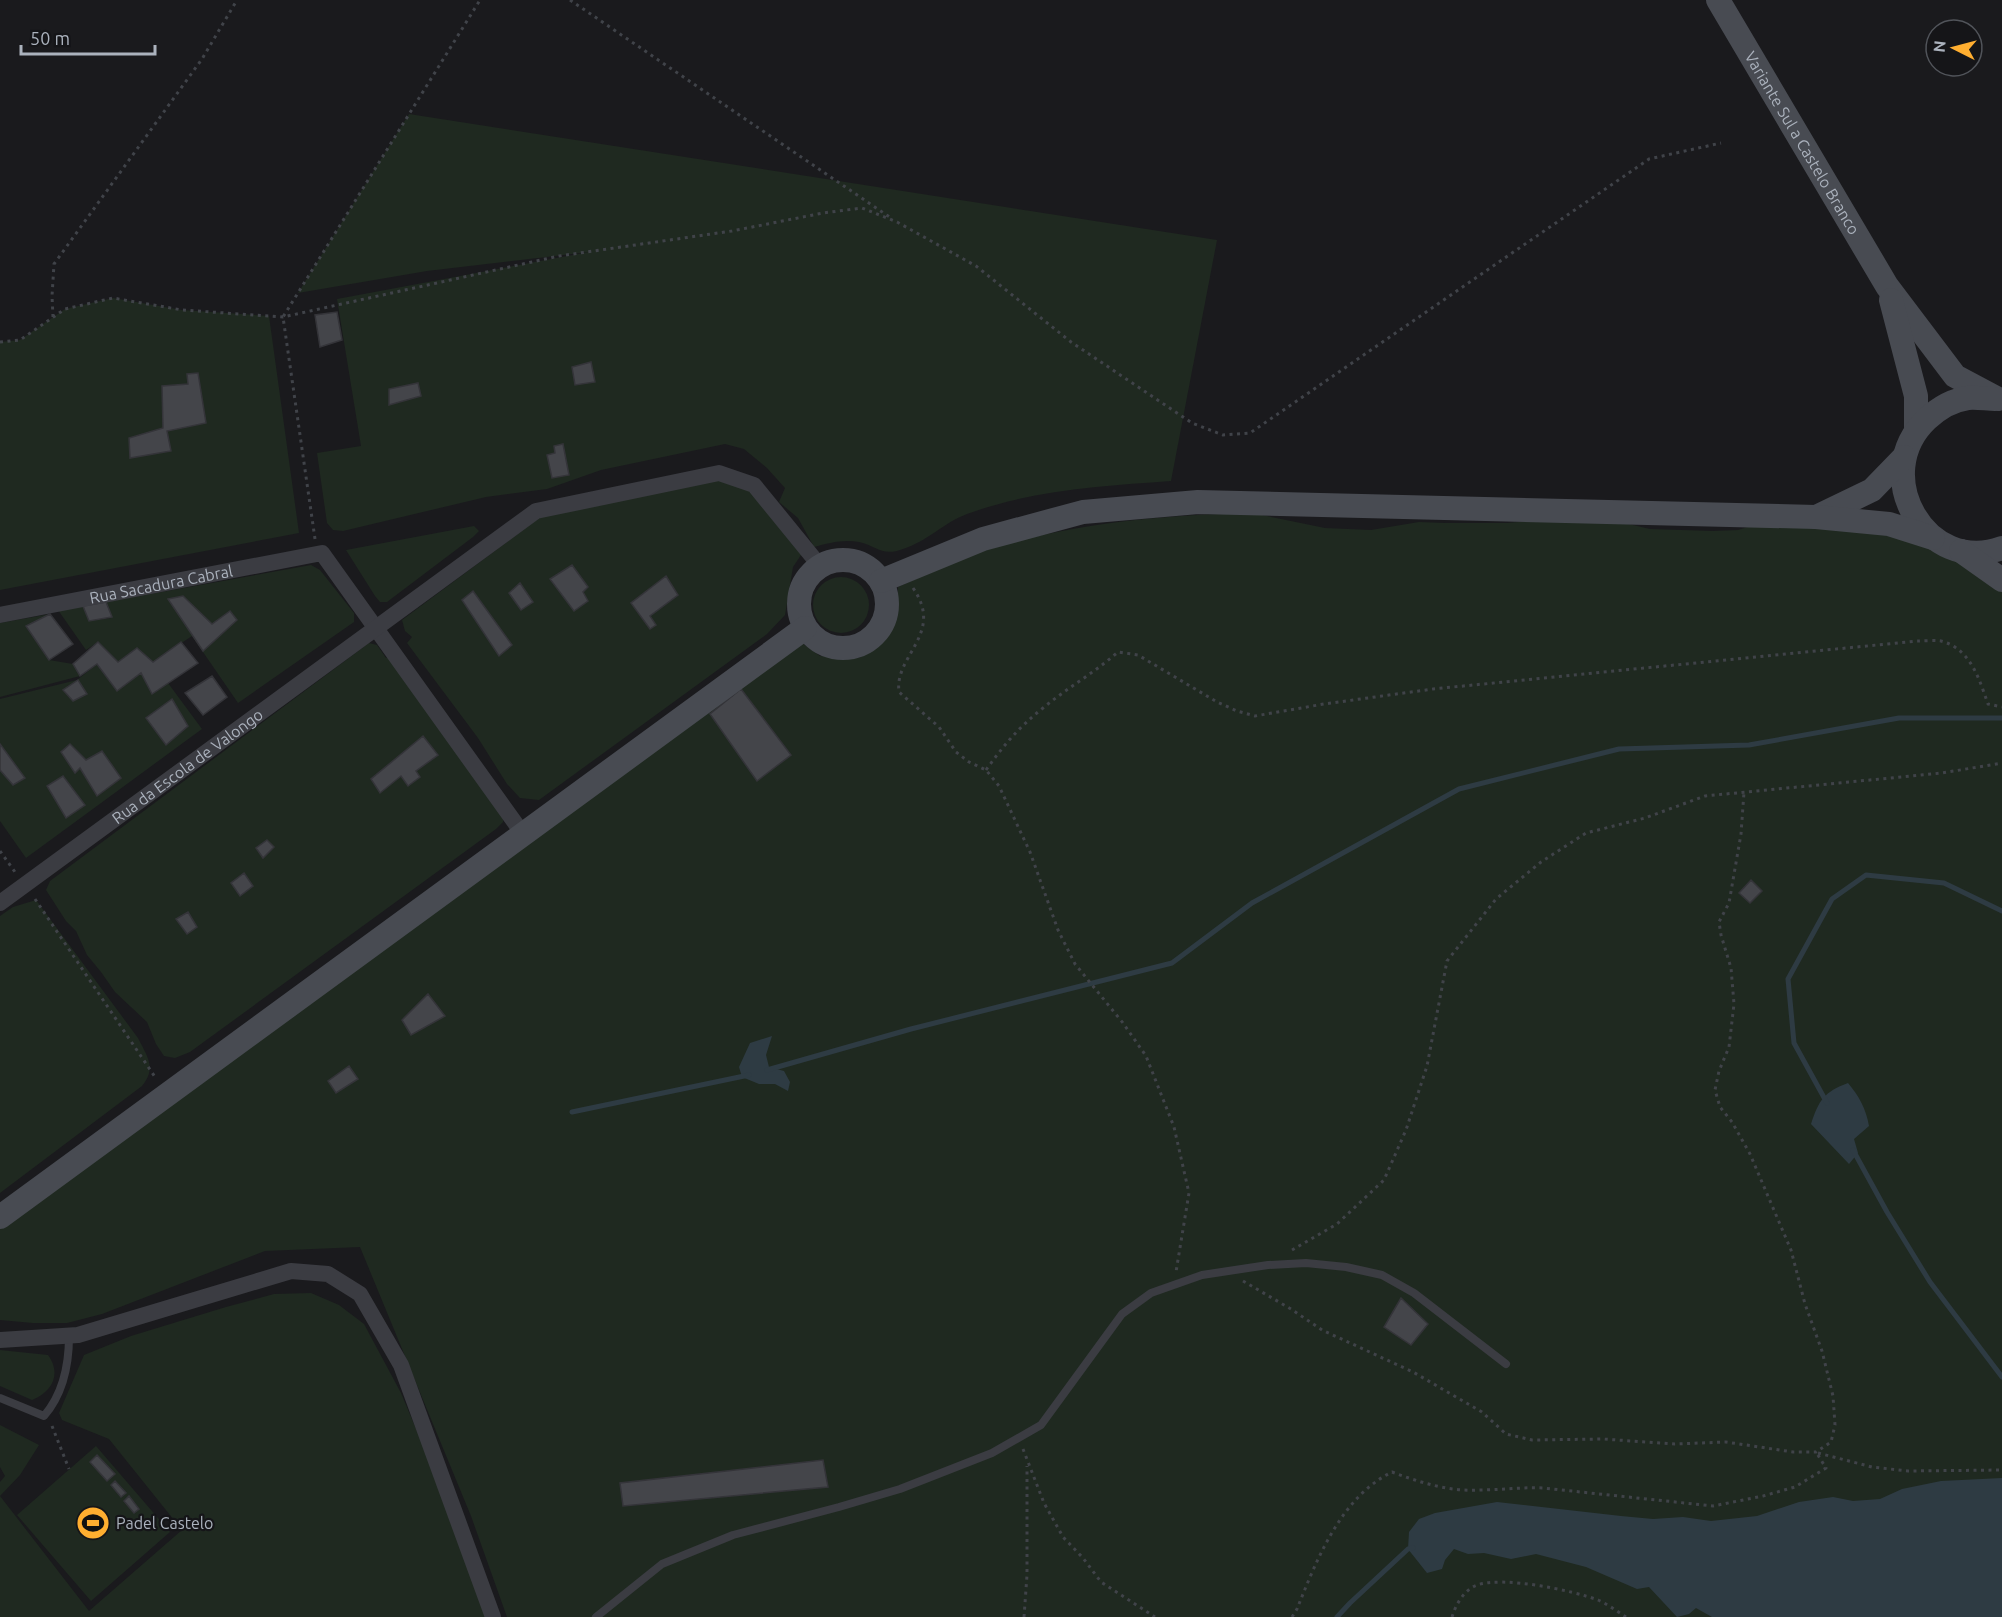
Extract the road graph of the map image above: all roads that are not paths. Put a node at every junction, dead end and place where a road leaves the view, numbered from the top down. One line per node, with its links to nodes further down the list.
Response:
1 (1718, 0): 2 (street, Variante Sul a Castelo Branco)
2 (1887, 286): 3 (street); 4 (street)
3 (2000, 400): 4 (street)
4 (1917, 429): 5 (street)
5 (1904, 457): 6 (street); 7 (street)
6 (1816, 517): 7 (street); 11 (street)
7 (1933, 538): 9 (street)
8 (2002, 548): 9 (street)
9 (1961, 551): 12 (street)
10 (820, 566): 11 (street); 14 (street, Rua da Escola de Valongo); 15 (street)
11 (890, 577): 15 (street)
12 (2002, 580)
13 (0, 615): 14 (street, Rua Sacadura Cabral)
14 (377, 628): 16 (street); 17 (street, Rua da Escola de Valongo)
15 (805, 628): 16 (street)
16 (523, 834): 18 (street)
17 (0, 903)
18 (0, 1217)
19 (69, 1336): 20 (street); 22 (lane); 23 (street)
20 (0, 1340)
21 (1506, 1364): 24 (lane)
22 (0, 1398)
23 (493, 1617)
24 (596, 1617)

